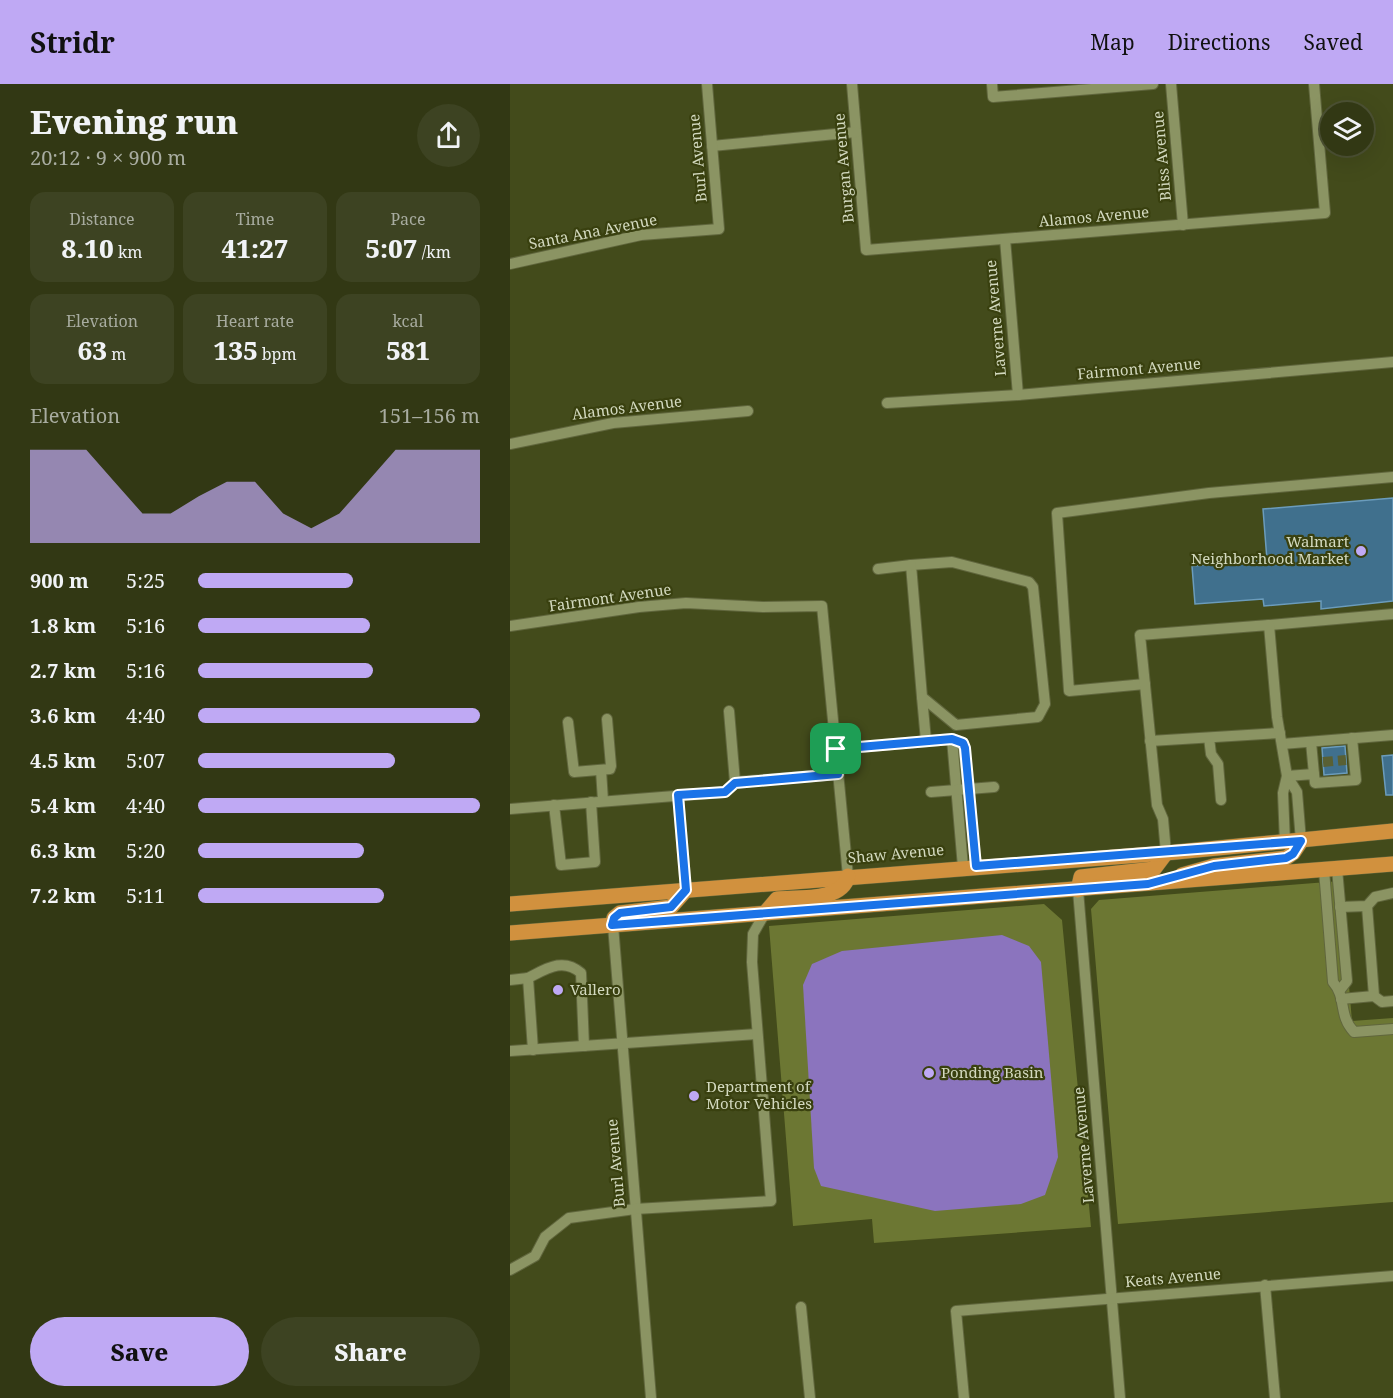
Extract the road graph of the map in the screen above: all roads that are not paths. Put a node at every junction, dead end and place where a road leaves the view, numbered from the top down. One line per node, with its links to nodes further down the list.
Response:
1 (706, 84): 8 (street, Burl Avenue)
2 (852, 84): 7 (street, Burgan Avenue)
3 (992, 84): 4 (street)
4 (1154, 84)
5 (1171, 84): 9 (street, Bliss Avenue)
6 (1314, 84): 9 (street, Alamos Avenue)
7 (856, 132): 8 (street); 12 (street, Burgan Avenue)
8 (712, 146): 10 (street, Burl Avenue)
9 (1183, 225): 11 (street, Alamos Avenue)
10 (719, 229): 13 (street, Santa Ana Avenue)
11 (1005, 239): 12 (street, Alamos Avenue); 15 (street, Laverne Avenue)
12 (866, 250)
13 (510, 264)
14 (1393, 362): 15 (street, Fairmont Avenue)
15 (1018, 395): 16 (street, Fairmont Avenue)
16 (887, 403)
17 (748, 411): 18 (street, Alamos Avenue)
18 (510, 443)
19 (1393, 477): 25 (street)
20 (911, 565): 21 (street); 26 (street); 26 (street)
21 (878, 569)
22 (1393, 614): 23 (street)
23 (1269, 625): 25 (street); 33 (street)
24 (510, 626): 37 (street, Fairmont Avenue)
25 (1145, 684): 35 (street)
26 (922, 696): 34 (street)
27 (729, 711): 42 (street)
28 (607, 719): 39 (street)
29 (568, 722): 39 (street)
30 (1393, 735): 32 (street)
31 (1209, 738): 33 (street); 35 (street); 47 (street)
32 (1353, 738): 36 (street); 38 (street)
33 (1281, 739): 36 (street); 41 (street)
34 (926, 741): 37 (street); 44 (street)
35 (1150, 741): 54 (street)
36 (1311, 742): 38 (street)
37 (836, 749): 40 (street)
38 (1317, 766): 41 (street)
39 (601, 770): 48 (street)
40 (838, 774): 42 (street); 58 (street)
41 (1287, 776): 53 (street)
42 (735, 783): 46 (street)
43 (994, 787): 44 (street)
44 (962, 790): 45 (street); 56 (street)
45 (931, 792)
46 (678, 795): 48 (street); 60 (street)
47 (1221, 800)
48 (603, 801): 49 (street)
49 (591, 802): 50 (street); 50 (street)
50 (554, 806): 51 (street)
51 (510, 809)
52 (1393, 831): 53 (main road, Shaw Avenue)
53 (1293, 842): 54 (main road, Shaw Avenue); 59 (main road)
54 (1166, 853): 56 (main road, Shaw Avenue); 61 (main road)
55 (1393, 864): 57 (main road)
56 (969, 866): 58 (main road, Shaw Avenue)
57 (1331, 869): 59 (main road); 65 (street); 71 (street)
58 (848, 876): 60 (main road, Shaw Avenue); 66 (main road)
59 (1148, 884): 61 (main road)
60 (686, 890): 63 (main road, Shaw Avenue); 67 (main road)
61 (1078, 890): 66 (main road); 84 (street, Laverne Avenue)
62 (1393, 893): 64 (street)
63 (510, 904)
64 (1367, 906): 65 (street); 72 (street)
65 (1340, 907): 71 (street)
66 (765, 913): 67 (main road); 75 (street)
67 (612, 925): 68 (main road); 76 (street, Burl Avenue)
68 (510, 933)
69 (528, 978): 70 (street); 77 (street); 78 (street)
70 (510, 980)
71 (1340, 994): 72 (street); 74 (street)
72 (1374, 996): 73 (street)
73 (1393, 1001)
74 (1393, 1029)
75 (757, 1034): 76 (street); 80 (street)
76 (621, 1044): 77 (street); 80 (street, Burl Avenue)
77 (584, 1046): 78 (street)
78 (533, 1050): 79 (street)
79 (510, 1052)
80 (635, 1209): 81 (street); 86 (street, Burl Avenue)
81 (510, 1270)
82 (1393, 1276): 83 (street, Keats Avenue)
83 (1265, 1285): 84 (street, Keats Avenue); 90 (street)
84 (1111, 1298): 88 (street, Keats Avenue); 89 (street, Laverne Avenue)
85 (801, 1307): 87 (street)
86 (651, 1398)
87 (810, 1398)
88 (964, 1398)
89 (1120, 1398)
90 (1275, 1398)

